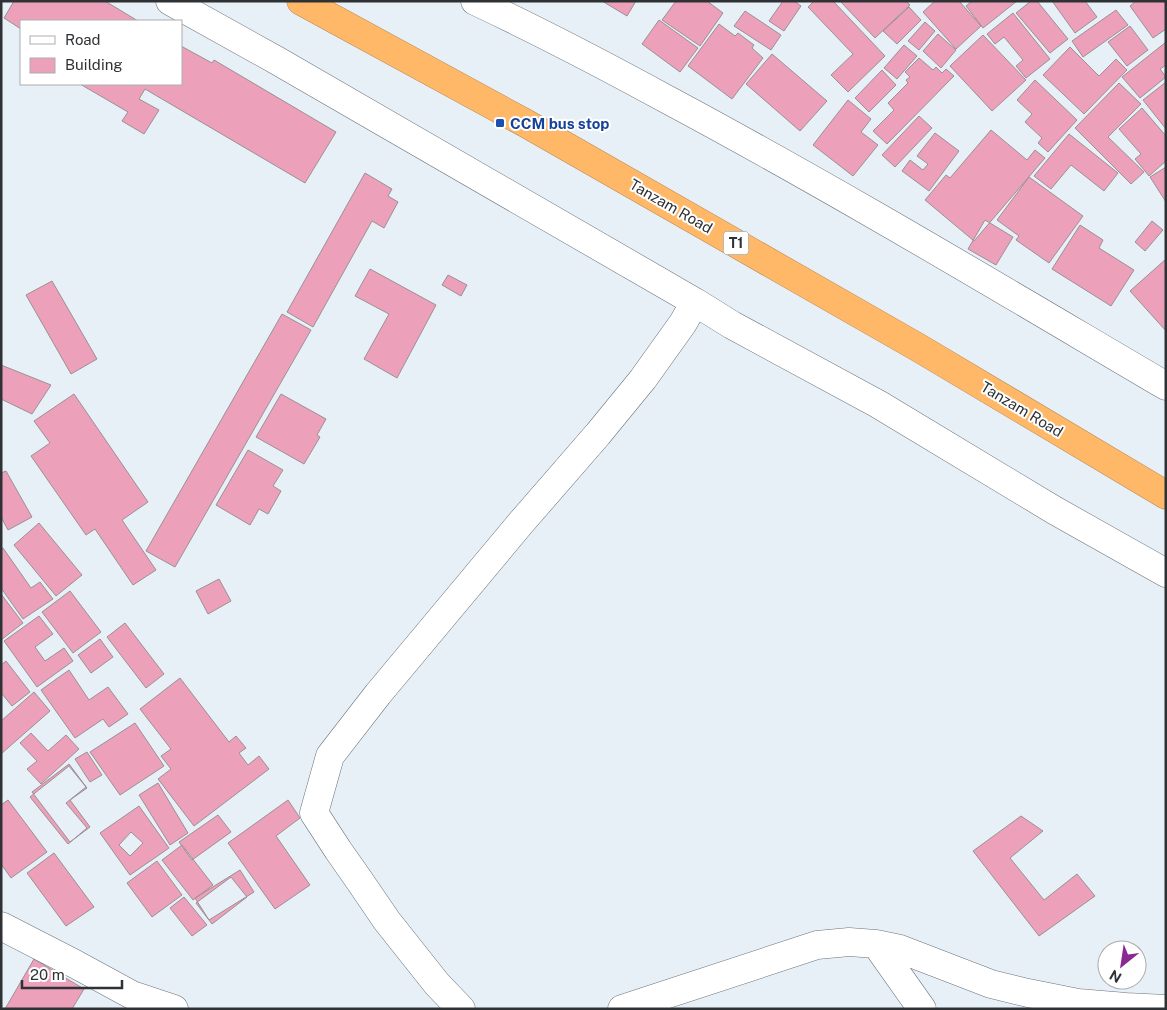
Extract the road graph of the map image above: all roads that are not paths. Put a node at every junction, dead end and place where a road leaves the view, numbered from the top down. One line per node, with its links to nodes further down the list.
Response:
1 (170, 1): 4 (street)
2 (301, 1): 6 (highway, Tanzam Road / T1)
3 (475, 1): 5 (street)
4 (695, 302): 7 (street); 12 (street)
5 (1166, 386)
6 (1166, 495)
7 (1166, 573)
8 (1, 926): 11 (street)
9 (876, 944): 10 (street); 13 (street); 14 (street)
10 (1166, 1008)
11 (174, 1009)
12 (461, 1009)
13 (622, 1009)
14 (922, 1009)

